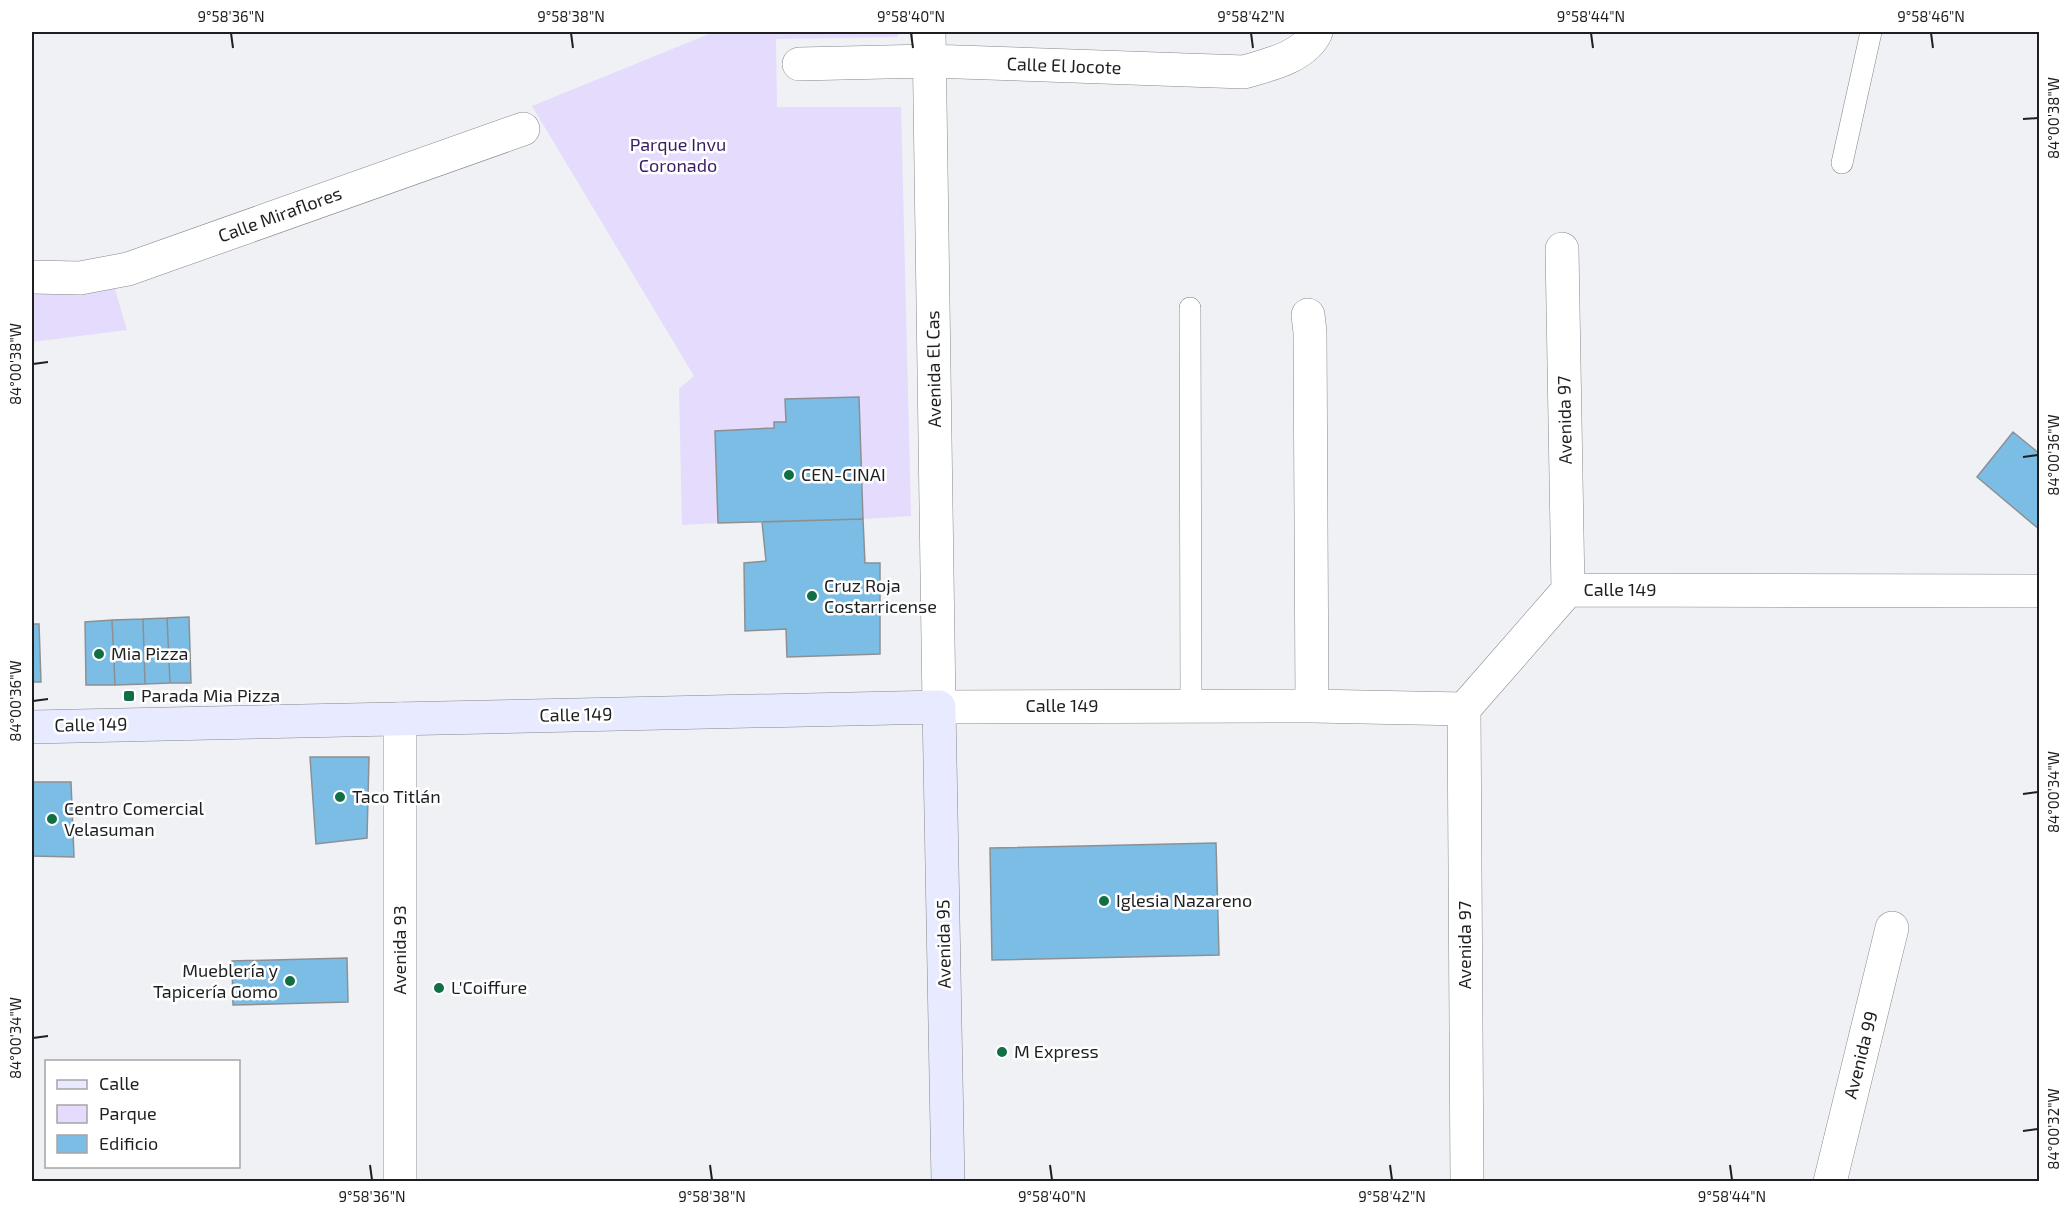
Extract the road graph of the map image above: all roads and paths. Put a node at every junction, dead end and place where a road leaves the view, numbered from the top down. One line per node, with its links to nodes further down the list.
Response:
1 (1316, 32): 3 (street, Calle El Jocote)
2 (1871, 32): 6 (lane)
3 (929, 46): 4 (street, Calle El Jocote); 15 (street, Avenida El Cas)
4 (799, 64)
5 (523, 129): 8 (street, Calle Miraflores)
6 (1842, 163)
7 (1562, 249): 11 (street, Avenida 97)
8 (32, 277)
9 (1190, 308): 13 (lane)
10 (1308, 315): 14 (street)
11 (1568, 590): 12 (street, Calle 149); 16 (street, Calle 149)
12 (2040, 591)
13 (1191, 706): 14 (street, Calle 149); 15 (street, Calle 149)
14 (1312, 706): 16 (street, Calle 149)
15 (939, 707): 17 (main road, Calle 149); 21 (main road, Avenida 95)
16 (1464, 709): 22 (street, Avenida 97)
17 (400, 719): 18 (main road, Calle 149); 20 (street, Avenida 93)
18 (32, 727)
19 (1892, 928): 23 (street, Avenida 99)
20 (400, 1182)
21 (948, 1182)
22 (1467, 1182)
23 (1830, 1182)

